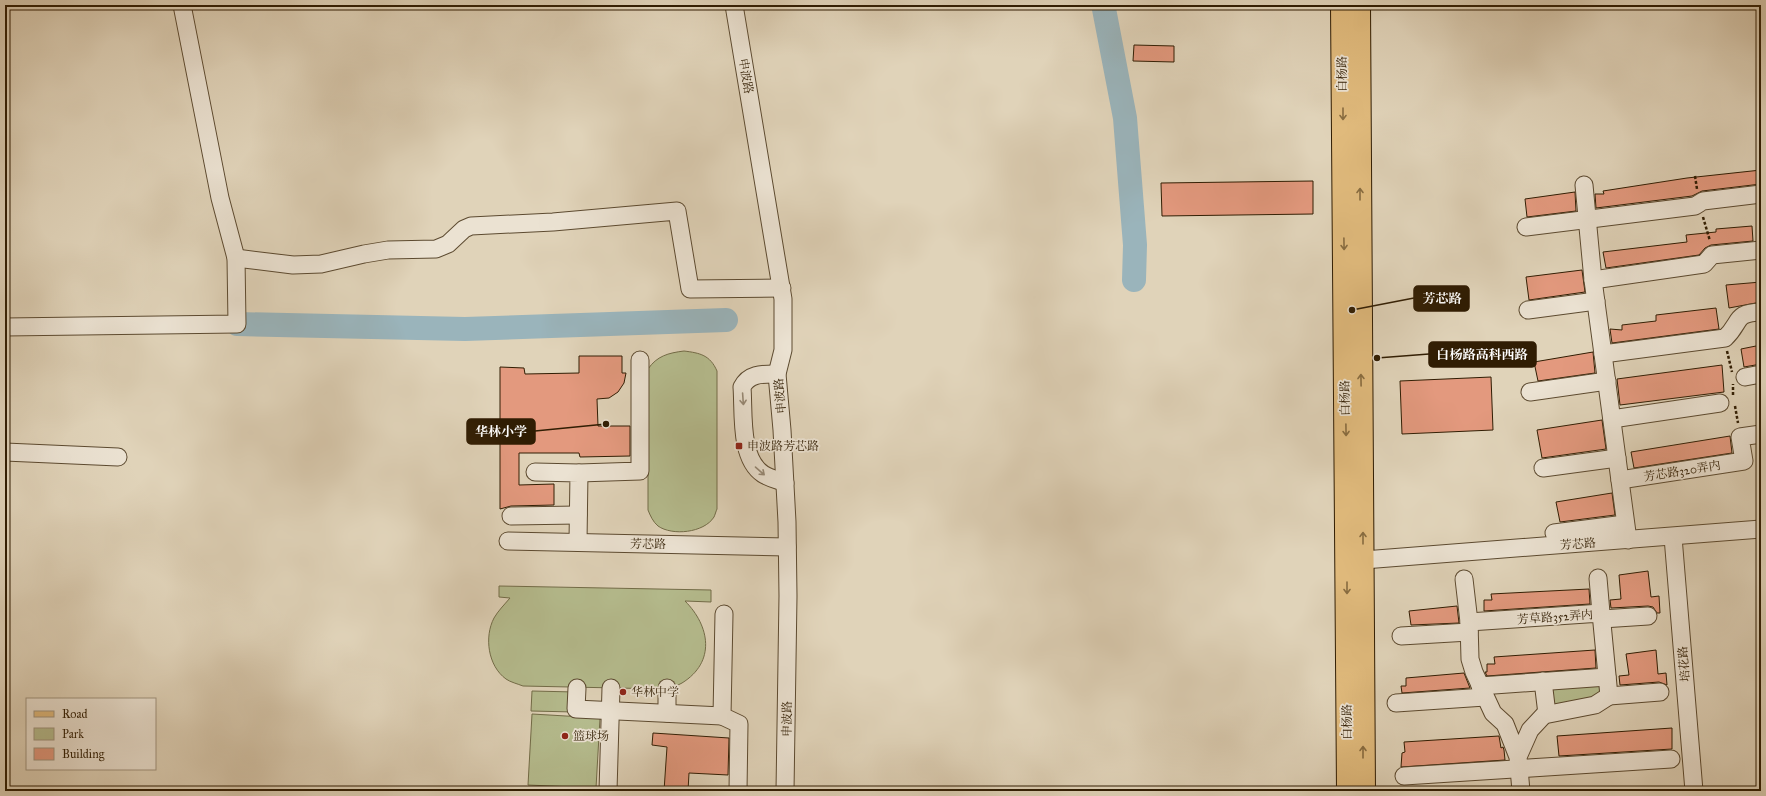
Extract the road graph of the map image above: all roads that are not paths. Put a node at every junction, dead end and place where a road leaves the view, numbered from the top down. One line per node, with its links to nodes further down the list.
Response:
1 (182, 5): 10 (street)
2 (734, 5): 12 (street, 申波路)
3 (1342, 5): 42 (main road, 白杨路, one-way to 42)
4 (1359, 5): 42 (main road, 白杨路, one-way to 4)
5 (1584, 185): 7 (street)
6 (1761, 194): 7 (street)
7 (1588, 220): 8 (street); 11 (street)
8 (1526, 227)
9 (1761, 250): 11 (street)
10 (236, 258): 12 (street); 16 (street)
11 (1593, 280): 13 (street)
12 (782, 288): 19 (street, 申波路)
13 (1596, 301): 14 (street); 17 (street)
14 (1528, 310)
15 (1761, 312): 17 (street)
16 (5, 327)
17 (1603, 354): 20 (street)
18 (640, 360): 30 (street)
19 (777, 374): 32 (street, 申波路); 32 (street, one-way to 32)
20 (1607, 380): 21 (street); 23 (street)
21 (1530, 392)
22 (1729, 401): 23 (street)
23 (1612, 419): 27 (street)
24 (1761, 434): 31 (street, 芳芯路320弄内)
25 (5, 452): 26 (street)
26 (118, 458)
27 (1617, 458): 28 (street); 31 (street)
28 (1544, 468)
29 (535, 472): 30 (street)
30 (579, 473): 33 (street)
31 (1620, 480): 36 (street)
32 (785, 483): 41 (street, 申波路)
33 (578, 515): 34 (street); 40 (street)
34 (511, 516)
35 (1761, 529): 38 (street, 芳芯路)
36 (1626, 532): 37 (street); 38 (street, 芳芯路); 42 (street, 芳芯路)
37 (1554, 533)
38 (1673, 537): 72 (street, 培花路)
39 (508, 541): 40 (street, 芳芯路)
40 (578, 542): 41 (street, 芳芯路)
41 (787, 547): 68 (street, 申波路)
42 (1355, 561): 69 (main road, 白杨路, one-way to 69); 70 (main road, 白杨路, one-way to 42)
43 (1598, 578): 46 (street)
44 (1464, 579): 48 (street)
45 (724, 614): 62 (street)
46 (1602, 616): 47 (street); 48 (street, 芳草路352弄内); 50 (street, 芳草路352弄内)
47 (1648, 616)
48 (1469, 627): 49 (street, 芳草路352弄内); 55 (street)
49 (1401, 636)
50 (1607, 676): 51 (street); 57 (street, 芳草路352弄内)
51 (1543, 681): 55 (street); 61 (street)
52 (577, 688): 59 (street)
53 (611, 688): 59 (street)
54 (668, 688): 60 (street)
55 (1482, 692): 58 (street); 64 (street)
56 (1660, 692): 57 (street)
57 (1609, 696): 61 (street)
58 (1396, 703)
59 (610, 710): 60 (street); 66 (street)
60 (667, 713): 62 (street)
61 (1547, 714): 64 (street)
62 (722, 716): 67 (street)
63 (1671, 759): 64 (street)
64 (1519, 763): 65 (street); 71 (street)
65 (1404, 776)
66 (608, 791)
67 (738, 791)
68 (785, 791)
69 (1348, 791)
70 (1364, 791)
71 (1521, 791)
72 (1694, 791)

